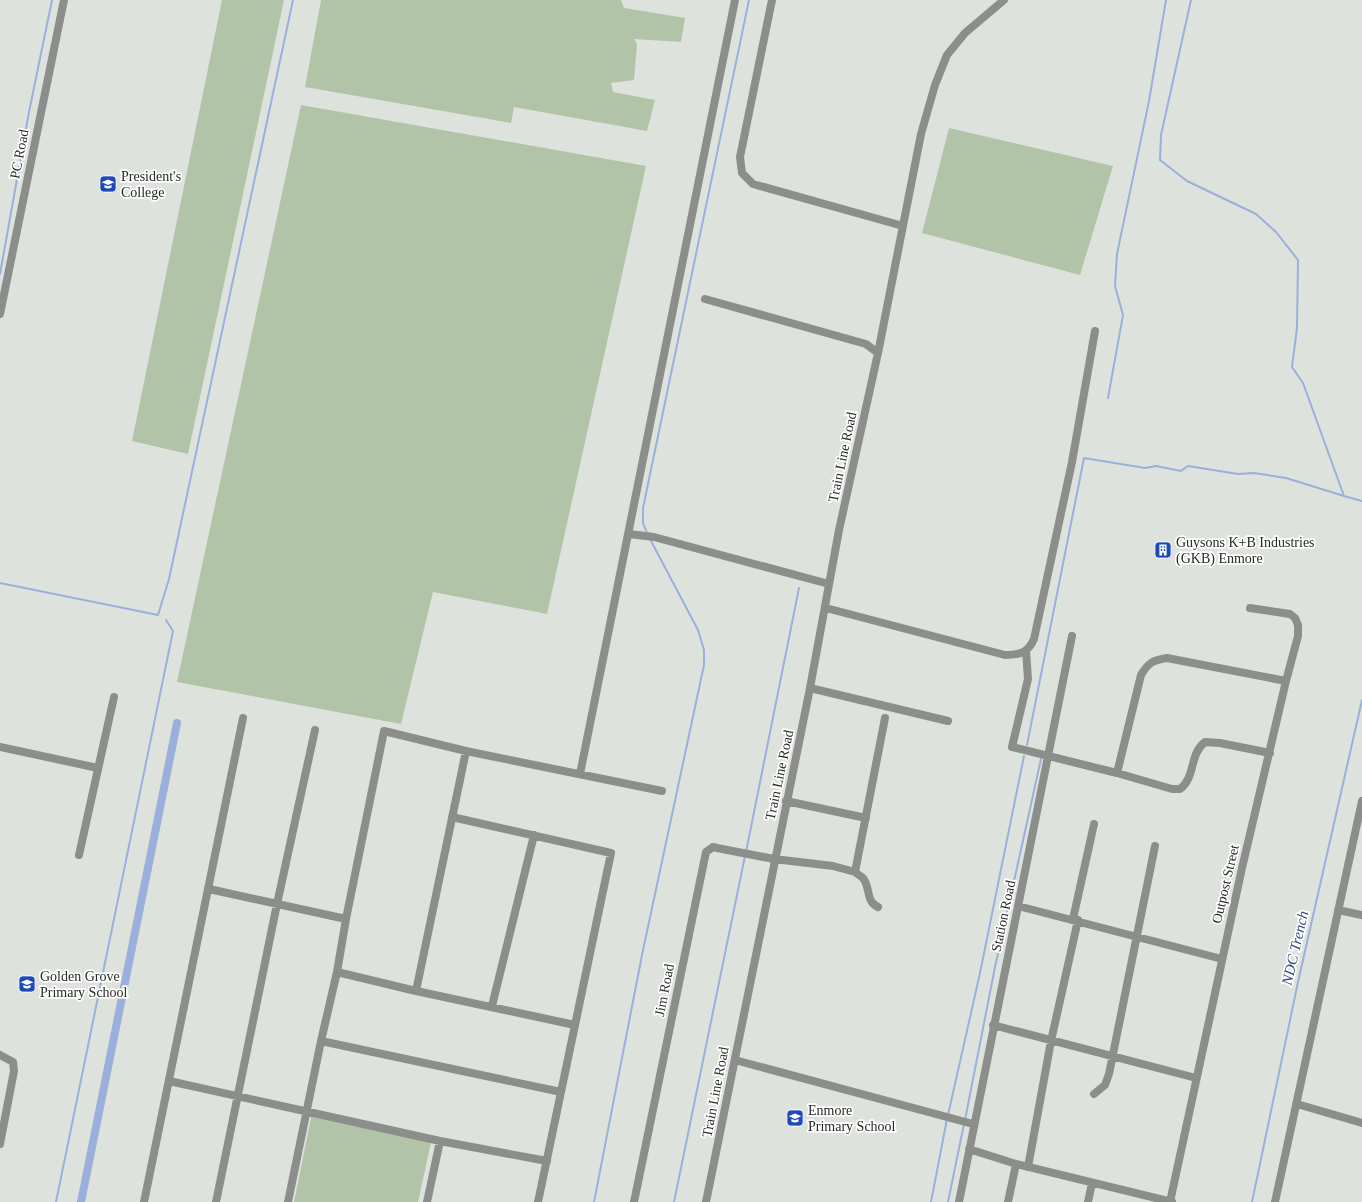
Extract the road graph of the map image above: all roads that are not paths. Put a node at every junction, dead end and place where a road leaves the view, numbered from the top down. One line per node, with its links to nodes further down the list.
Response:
1 (64, 0): 7 (street, PC Road)
2 (735, 0): 10 (street)
3 (772, 0): 5 (street)
4 (1004, 0): 5 (street, Train Line Road)
5 (903, 226): 9 (street, Train Line Road)
6 (705, 299): 9 (street)
7 (0, 314)
8 (1095, 331): 15 (street)
9 (878, 353): 11 (street, Train Line Road)
10 (629, 534): 11 (street); 29 (street)
11 (829, 584): 12 (street, Train Line Road)
12 (826, 608): 15 (street); 17 (street, Train Line Road)
13 (1250, 608): 16 (street, Outpost Street)
14 (1072, 636): 26 (street, Station Road)
15 (1026, 651): 26 (street)
16 (1286, 681): 25 (street, Outpost Street); 28 (street)
17 (810, 688): 21 (street); 31 (street, Train Line Road)
18 (114, 697): 27 (street)
19 (243, 718): 41 (street)
20 (885, 718): 34 (street)
21 (948, 721)
22 (316, 730): 42 (street)
23 (0, 747): 27 (street)
24 (466, 751): 29 (street); 33 (street); 47 (street)
25 (1270, 753): 28 (street); 50 (street, Outpost Street)
26 (1048, 756): 28 (street); 43 (street, Station Road)
27 (98, 768): 38 (street)
28 (1117, 773)
29 (580, 774): 30 (street)
30 (662, 791)
31 (786, 801): 34 (street); 39 (street, Train Line Road)
32 (1362, 801): 45 (street)
33 (452, 818): 36 (street); 52 (street)
34 (866, 818): 40 (street)
35 (1094, 824): 48 (street)
36 (534, 835): 53 (street); 54 (street)
37 (1155, 846): 49 (street)
38 (79, 855)
39 (774, 859): 40 (street, Jim Road); 60 (street, Train Line Road); 82 (street, Jim Road)
40 (855, 872): 44 (street)
41 (209, 889): 42 (street); 62 (street)
42 (277, 904): 47 (street); 65 (street)
43 (1018, 906): 48 (street); 55 (street, Station Road)
44 (878, 907)
45 (1338, 910): 46 (street); 66 (street)
46 (1362, 915)
47 (346, 919): 51 (street)
48 (1075, 920): 49 (street); 57 (street)
49 (1138, 937): 50 (street); 59 (street)
50 (1222, 959): 61 (street, Outpost Street)
51 (337, 972): 52 (street); 56 (street)
52 (416, 991): 53 (street)
53 (492, 1006): 54 (street)
54 (575, 1024): 63 (street)
55 (993, 1025): 57 (street); 69 (street, Station Road)
56 (321, 1041): 63 (street); 67 (street)
57 (1051, 1041): 59 (street); 75 (street)
58 (0, 1055): 71 (street)
59 (1112, 1057): 61 (street); 64 (street)
60 (735, 1060): 69 (street); 83 (street, Train Line Road)
61 (1196, 1078): 87 (street, Outpost Street)
62 (169, 1081): 65 (street); 77 (street)
63 (561, 1092): 73 (street)
64 (1094, 1094)
65 (238, 1096): 67 (street); 78 (street)
66 (1297, 1104): 68 (street); 88 (street)
67 (306, 1112): 70 (street); 79 (street)
68 (1362, 1123)
69 (973, 1124): 72 (street, Station Road)
70 (440, 1141): 73 (street); 80 (street)
71 (0, 1144)
72 (969, 1149): 74 (street); 84 (street, Station Road)
73 (547, 1161): 81 (street)
74 (1016, 1164): 75 (street); 85 (street)
75 (1028, 1167): 76 (street)
76 (1092, 1183): 86 (street); 87 (street)
77 (144, 1202)
78 (216, 1202)
79 (288, 1202)
80 (427, 1202)
81 (538, 1202)
82 (634, 1202)
83 (706, 1202)
84 (959, 1202)
85 (1008, 1202)
86 (1088, 1202)
87 (1171, 1202)
88 (1275, 1202)

